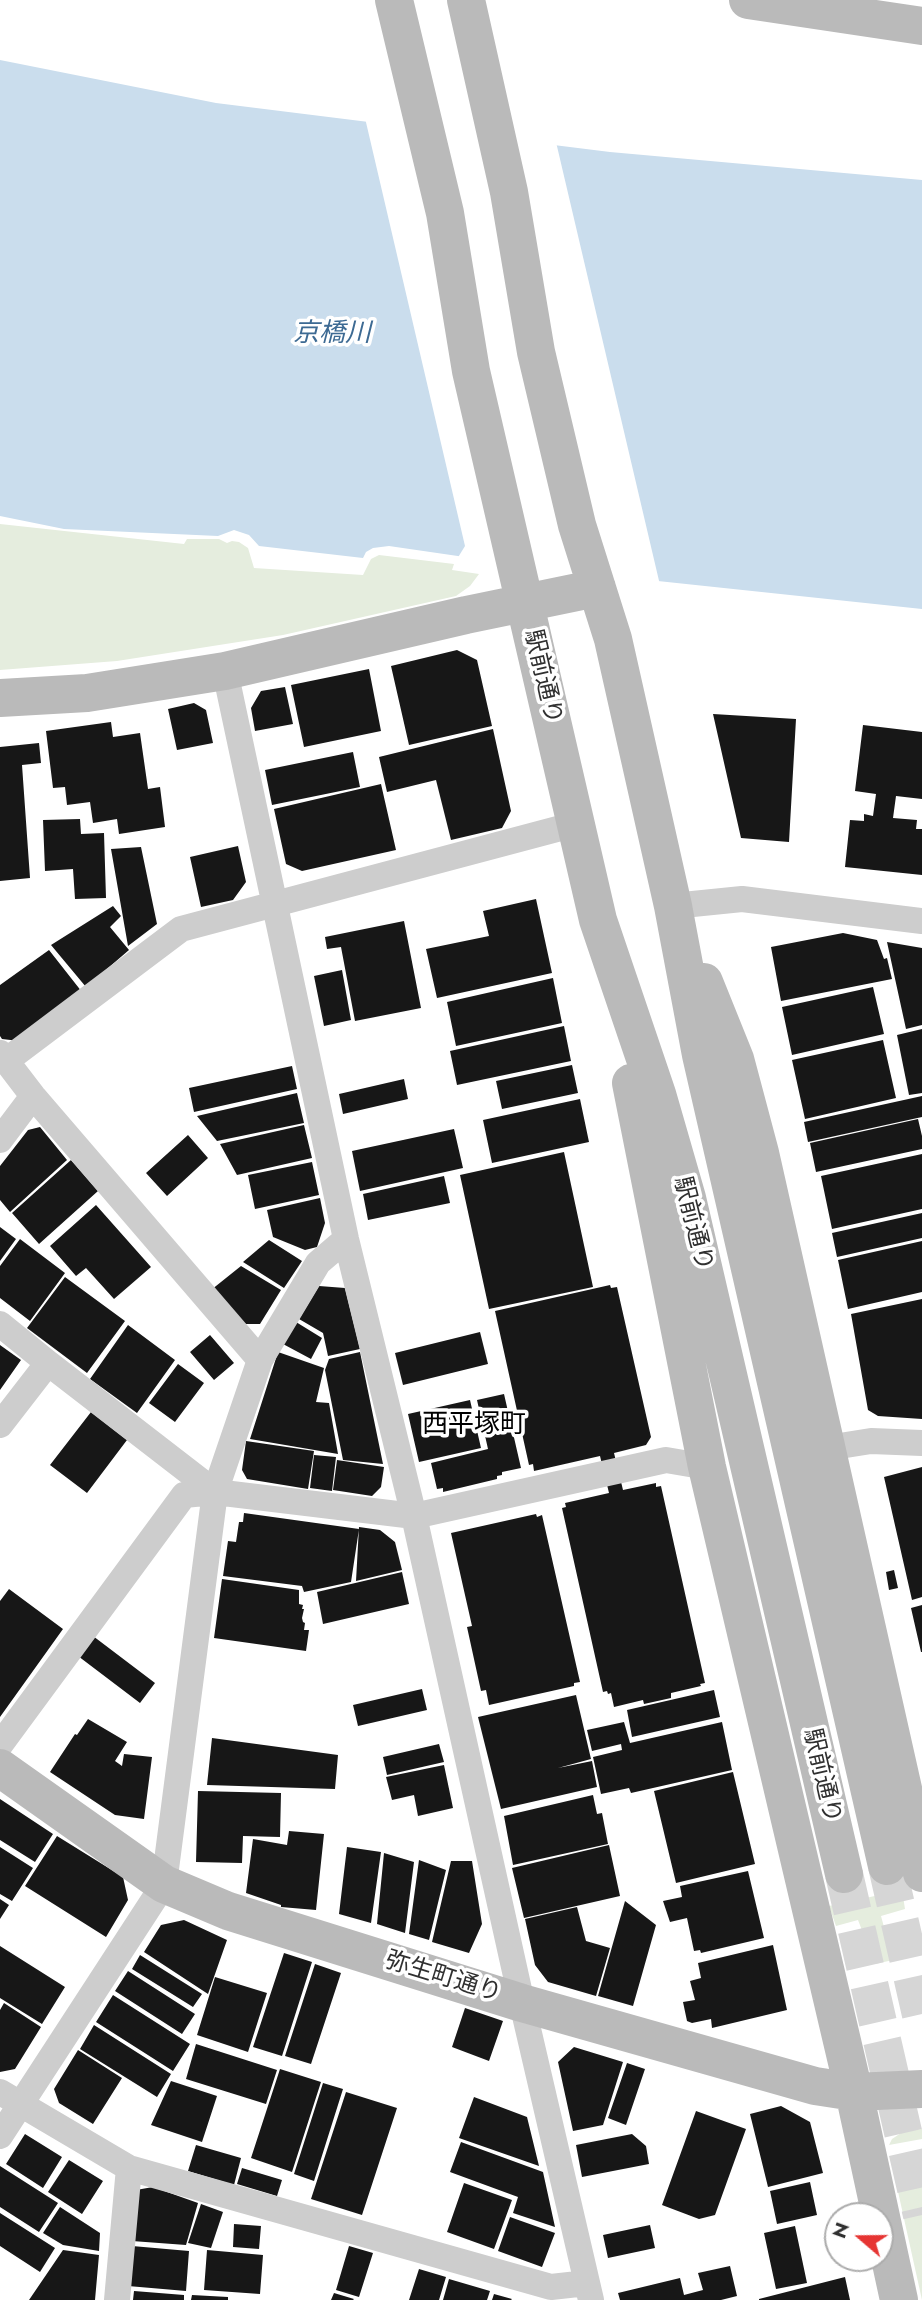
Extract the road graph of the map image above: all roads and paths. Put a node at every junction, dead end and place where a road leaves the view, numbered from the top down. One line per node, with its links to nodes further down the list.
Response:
1 (394, 0): 6 (street, 駅前通り)
2 (466, 0): 5 (street)
3 (748, 0): 4 (street)
4 (904, 16)
5 (597, 588): 6 (street); 11 (street)
6 (522, 591): 7 (street); 9 (street, 駅前通り)
7 (225, 671): 8 (street); 10 (street)
8 (0, 698)
9 (576, 824): 10 (street); 12 (street, 駅前通り)
10 (274, 904): 14 (street); 17 (street)
11 (673, 906): 13 (street); 23 (street); 29 (street)
12 (598, 920): 24 (street); 30 (street, 駅前通り)
13 (922, 921)
14 (3, 1057): 15 (street)
15 (33, 1096): 16 (street); 19 (street)
16 (0, 1140)
17 (346, 1239): 19 (street); 26 (street)
18 (0, 1324): 20 (street)
19 (260, 1360): 25 (street)
20 (48, 1363): 21 (street); 25 (street)
21 (0, 1425)
22 (922, 1443): 23 (street)
23 (827, 1448): 29 (street)
24 (707, 1467): 26 (street); 34 (street)
25 (215, 1492): 26 (street); 27 (street); 31 (street)
26 (414, 1516): 32 (street)
27 (0, 1745)
28 (0, 1768): 31 (street, 弥生町通り)
29 (904, 1870)
30 (844, 1874)
31 (164, 1884): 32 (street, 弥生町通り); 35 (street)
32 (522, 2003): 34 (street, 弥生町通り); 38 (street)
33 (922, 2089): 34 (street, 弥生町通り)
34 (854, 2092): 40 (street)
35 (10, 2098): 36 (street); 37 (street)
36 (0, 2136)
37 (129, 2168): 38 (street); 39 (street)
38 (589, 2292)
39 (117, 2300)
40 (899, 2300)

